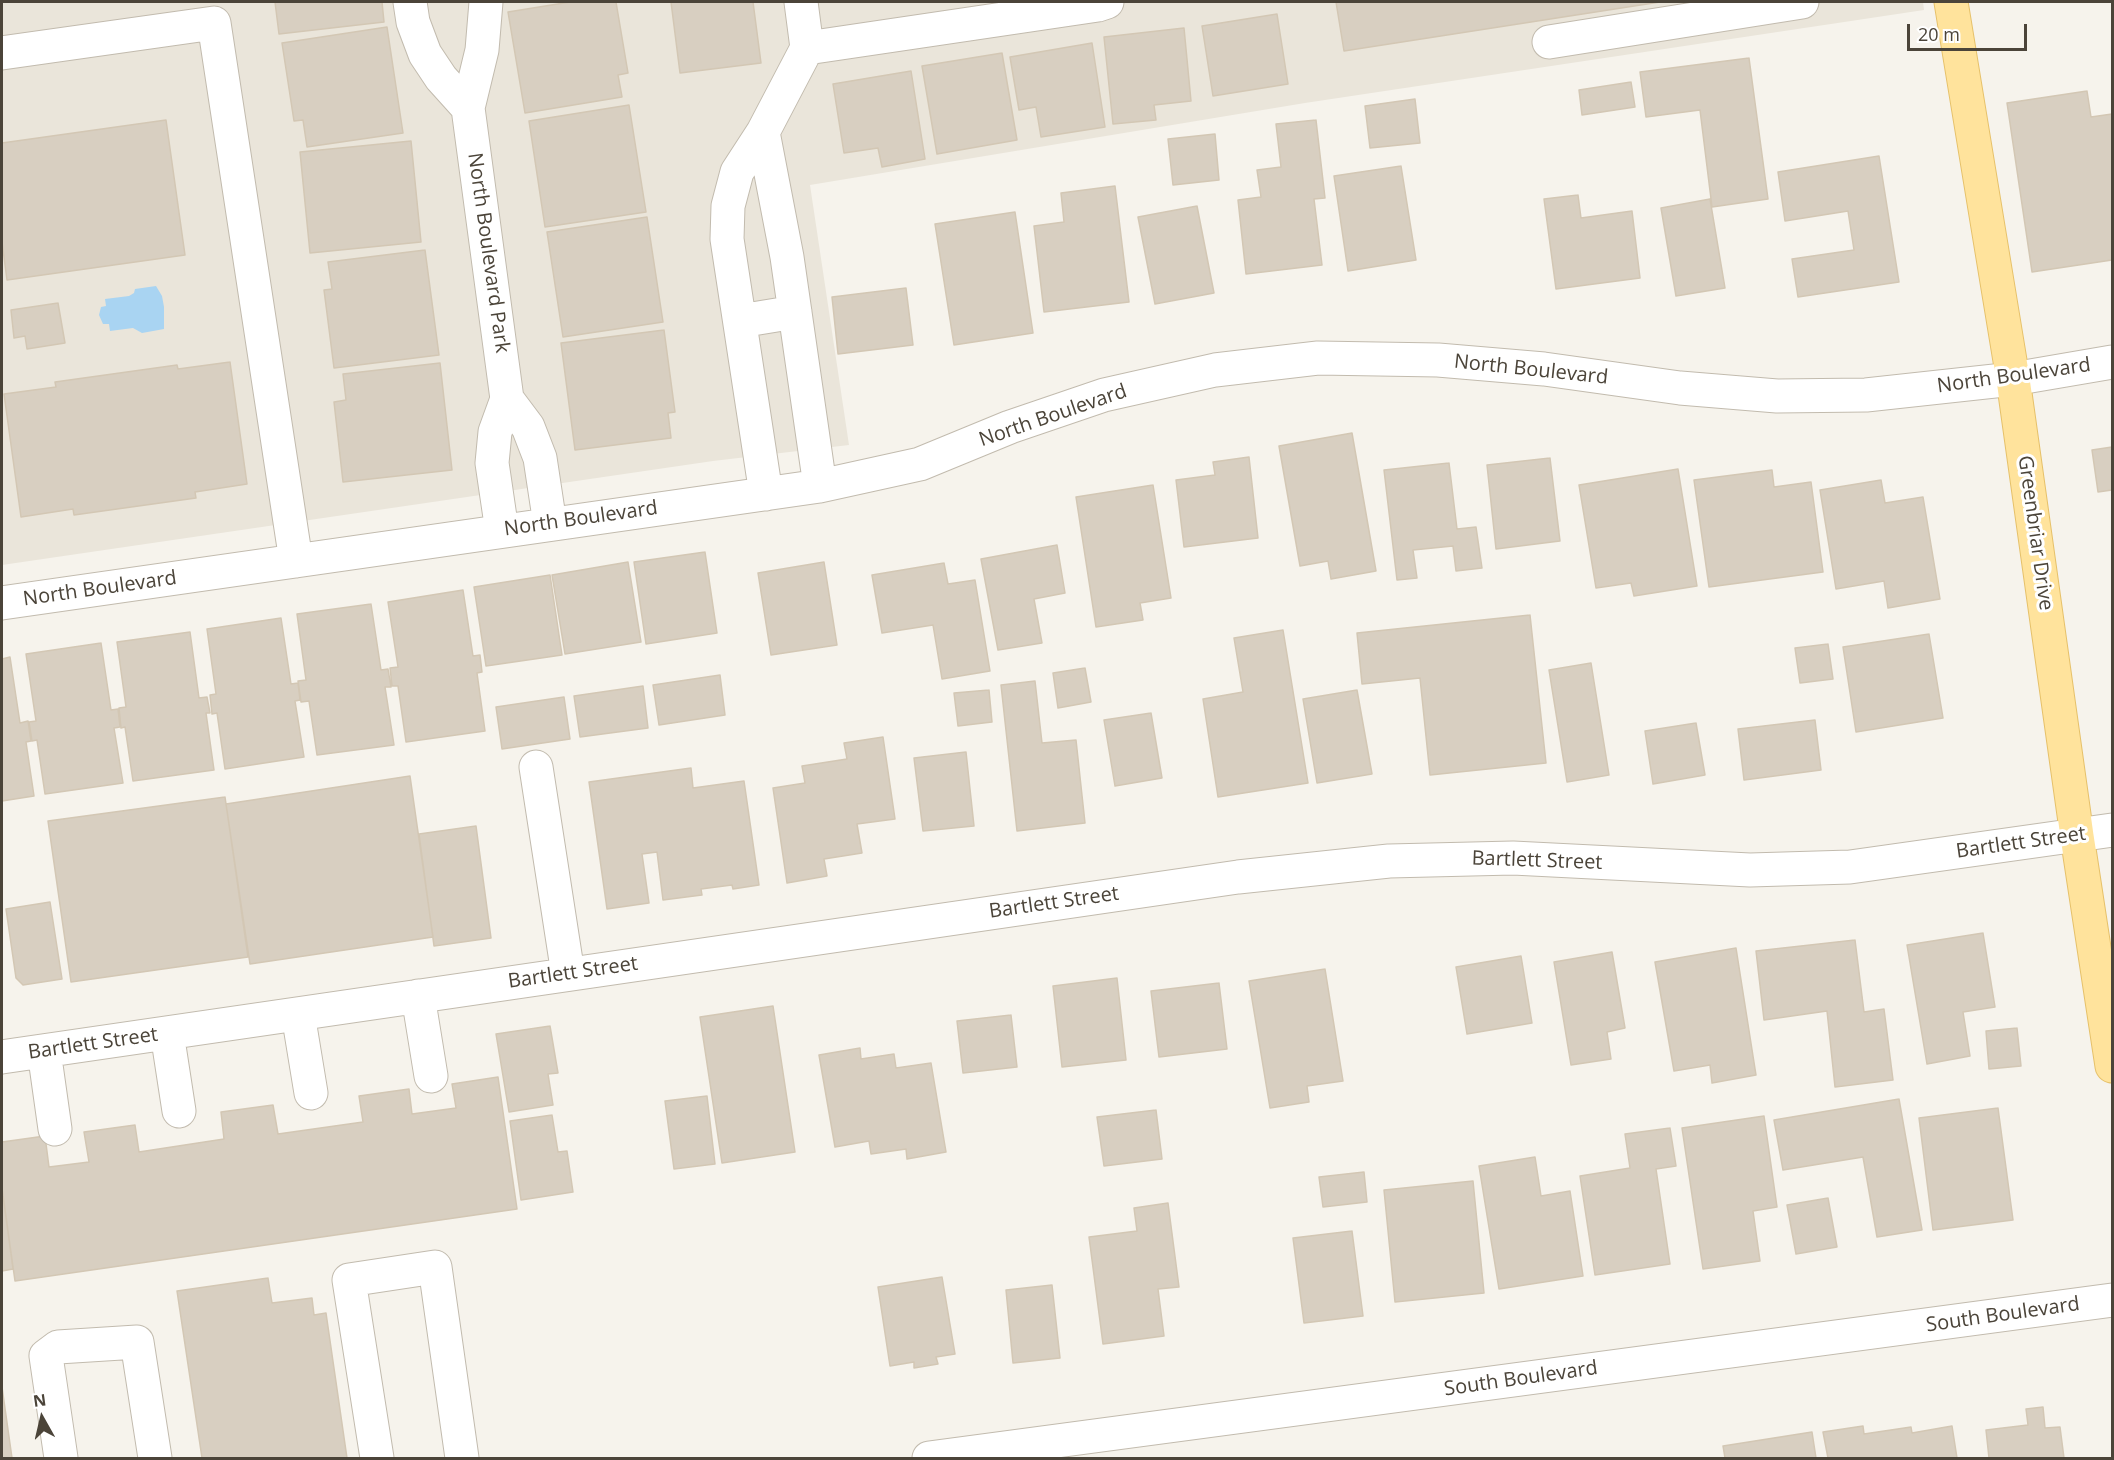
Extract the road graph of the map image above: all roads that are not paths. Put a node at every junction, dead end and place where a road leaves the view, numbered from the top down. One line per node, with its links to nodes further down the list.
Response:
1 (410, 2): 10 (street)
2 (486, 2): 10 (street, North Boulevard Park)
3 (801, 2): 8 (street)
4 (1107, 2): 8 (street)
5 (1802, 2): 7 (street)
6 (1951, 2): 15 (main road, Greenbriar Drive)
7 (1549, 42)
8 (807, 48): 11 (street)
9 (2, 53): 21 (street)
10 (468, 108): 16 (street, North Boulevard Park)
11 (763, 132): 12 (street); 13 (street)
12 (795, 312): 13 (street); 17 (street)
13 (740, 321): 18 (street)
14 (2112, 362): 15 (street, North Boulevard)
15 (2013, 379): 17 (street, North Boulevard); 25 (main road, Greenbriar Drive)
16 (507, 399): 19 (street, North Boulevard Park); 20 (street, North Boulevard Park)
17 (820, 486): 18 (street, North Boulevard)
18 (766, 494): 19 (street, North Boulevard)
19 (550, 524): 20 (street, North Boulevard)
20 (502, 531): 21 (street, North Boulevard)
21 (296, 561): 22 (street, North Boulevard)
22 (2, 603)
23 (536, 767): 26 (street)
24 (2112, 830): 25 (street, Bartlett Street)
25 (2078, 836): 26 (street, Bartlett Street); 32 (main road, Greenbriar Drive)
26 (568, 974): 27 (street, Bartlett Street)
27 (418, 996): 28 (street, Bartlett Street); 33 (street)
28 (298, 1014): 29 (street, Bartlett Street); 34 (street)
29 (167, 1033): 30 (street, Bartlett Street); 35 (street)
30 (44, 1051): 31 (street, Bartlett Street); 36 (street)
31 (2, 1057)
32 (2112, 1066)
33 (431, 1076)
34 (310, 1093)
35 (179, 1111)
36 (55, 1129)
37 (2112, 1300): 42 (street, South Boulevard)
38 (61, 1458): 39 (street)
39 (155, 1458)
40 (377, 1458): 41 (street)
41 (462, 1458)
42 (929, 1458)

